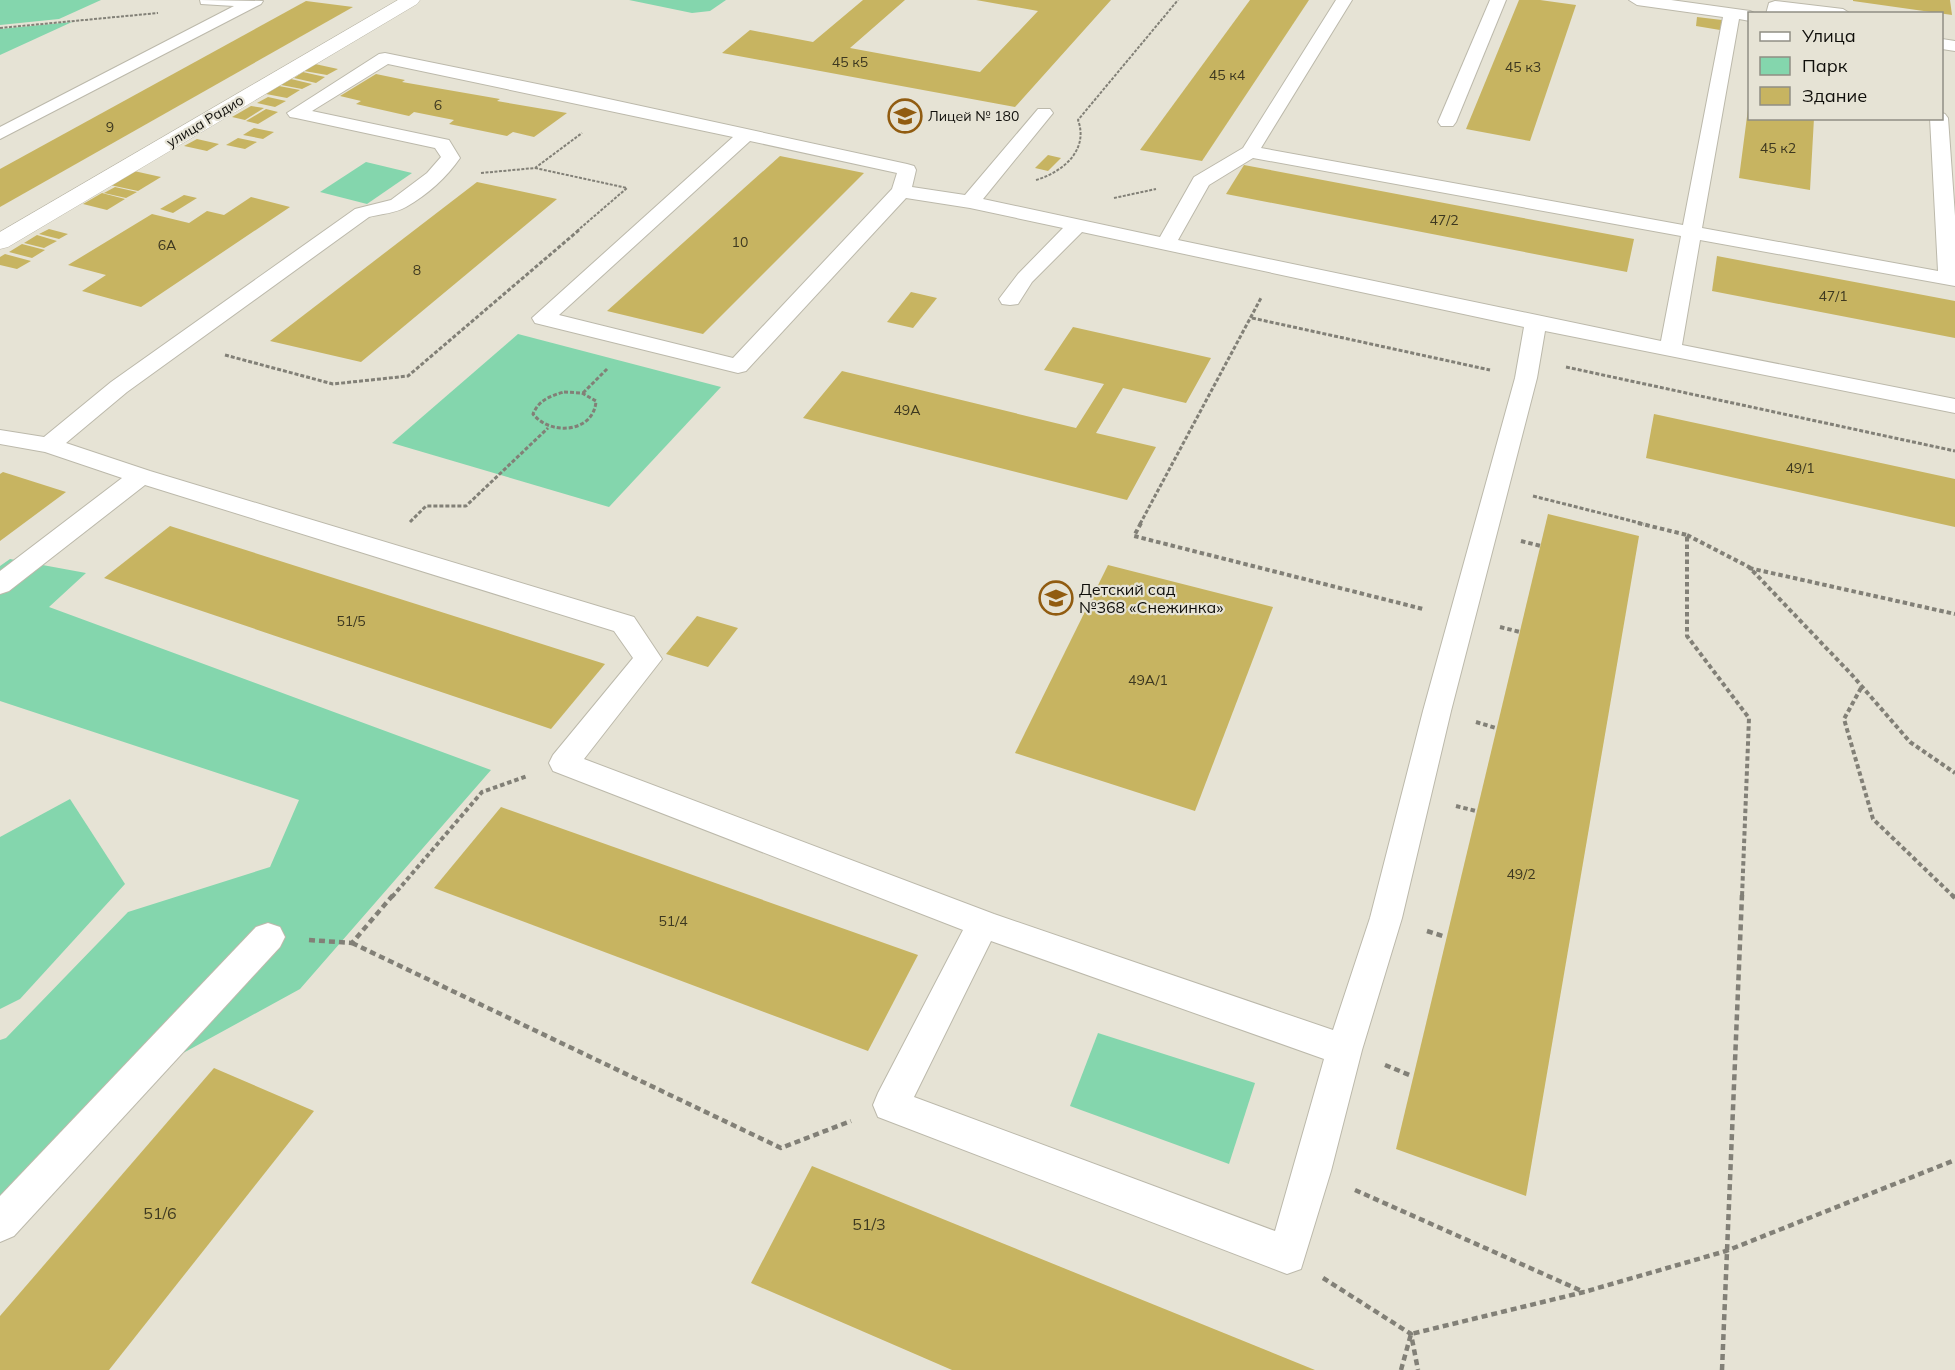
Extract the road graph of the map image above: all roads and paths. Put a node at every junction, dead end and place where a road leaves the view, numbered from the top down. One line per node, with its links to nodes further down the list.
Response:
1 (411, 0): 29 (street, улица Радио)
2 (1178, 0): 25 (path)
3 (1344, 0): 19 (lane)
4 (1498, 0): 16 (lane)
5 (1637, 0): 8 (lane)
6 (1746, 0): 9 (lane)
7 (207, 1): 12 (path); 17 (lane)
8 (1668, 2): 11 (lane)
9 (1774, 10): 10 (lane)
10 (1808, 12)
11 (1741, 15): 28 (lane)
12 (0, 28)
13 (619, 105): 18 (lane); 20 (path); 40 (lane)
14 (1044, 113): 24 (lane)
15 (1939, 120): 31 (lane)
16 (1447, 122)
17 (0, 134)
18 (745, 136): 23 (lane); 23 (lane)
19 (1250, 152): 22 (lane); 28 (lane)
20 (535, 168): 21 (path); 35 (path)
21 (478, 173)
22 (1202, 181): 26 (path); 30 (lane)
23 (901, 191): 24 (lane)
24 (970, 202): 25 (lane)
25 (1002, 208): 26 (lane)
26 (1051, 219): 27 (lane)
27 (1077, 225): 30 (lane); 32 (lane)
28 (1692, 233): 31 (lane); 34 (lane)
29 (0, 242)
30 (1166, 244): 33 (lane)
31 (1952, 279)
32 (1010, 299)
33 (1536, 323): 34 (lane); 36 (lane)
34 (1670, 350): 37 (lane)
35 (215, 353)
36 (1528, 369): 41 (path); 43 (lane); 49 (path)
37 (1955, 406)
38 (548, 428): 38 (path); 45 (path)
39 (0, 437): 40 (lane)
40 (50, 445): 42 (lane)
41 (1955, 451)
42 (141, 476): 45 (lane); 47 (lane)
43 (1497, 487): 44 (path); 49 (lane)
44 (1687, 535): 46 (path); 62 (path)
45 (381, 549): 51 (lane)
46 (1749, 567): 48 (path); 50 (path)
47 (0, 585)
48 (1955, 614)
49 (1463, 618): 57 (lane)
50 (1862, 688): 52 (path); 53 (path)
51 (564, 762): 54 (lane); 56 (path)
52 (1955, 773)
53 (1955, 898)
54 (983, 924): 57 (lane); 58 (lane)
55 (268, 937): 56 (path); 61 (lane)
56 (352, 943): 58 (path)
57 (1344, 1050): 60 (lane)
58 (891, 1105): 63 (lane)
59 (1955, 1160): 62 (path)
60 (1312, 1171): 63 (lane); 64 (path)
61 (0, 1223)
62 (1726, 1251): 64 (path); 68 (path)
63 (1287, 1255): 65 (path)
64 (1584, 1292): 65 (path)
65 (1411, 1334): 66 (path); 67 (path)
66 (1401, 1370)
67 (1418, 1370)
68 (1722, 1370)

